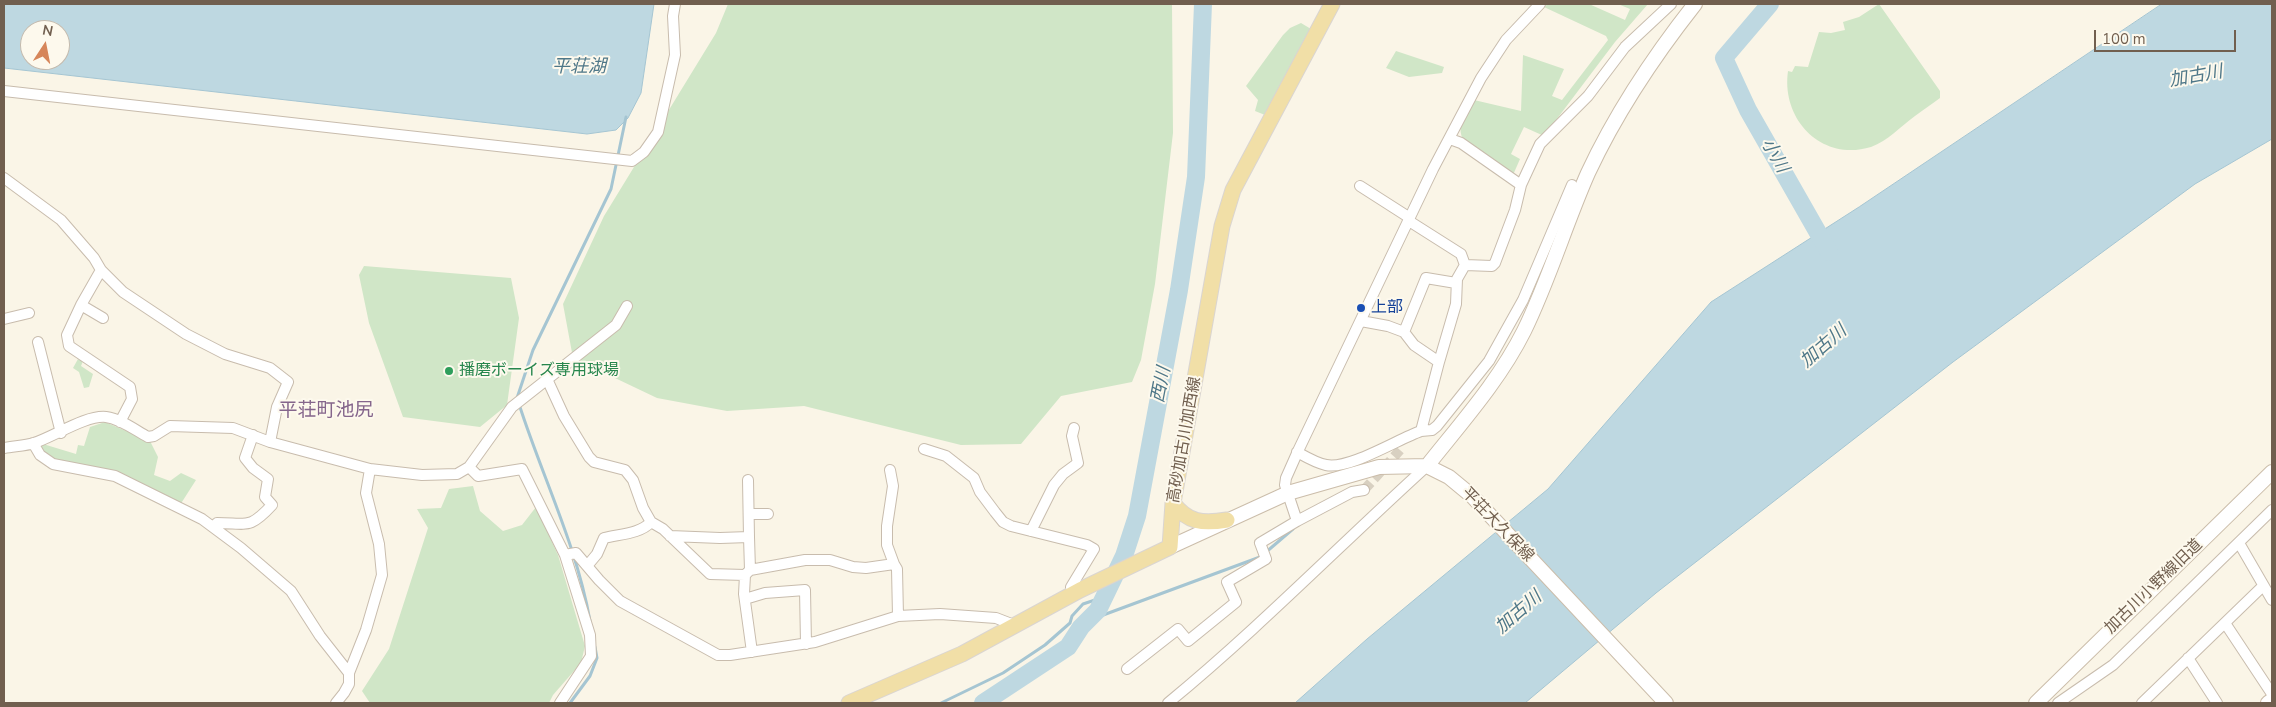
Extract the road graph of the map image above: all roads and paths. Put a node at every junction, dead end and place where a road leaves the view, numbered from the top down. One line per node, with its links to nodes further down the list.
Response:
1 (675, 4): 6 (street)
2 (1332, 4): 45 (main road, 高砂加古川加西線)
3 (1540, 4): 7 (street)
4 (1671, 4): 9 (street)
5 (1695, 4): 38 (street)
6 (4, 91)
7 (1450, 139): 9 (street); 12 (street)
8 (4, 178): 14 (street)
9 (1520, 185): 13 (street)
10 (1360, 186): 12 (street)
11 (1572, 186): 29 (street)
12 (1409, 219): 13 (street); 21 (street)
13 (1464, 265): 15 (street)
14 (101, 270): 16 (street); 31 (street)
15 (1456, 283): 22 (street); 24 (street)
16 (81, 305): 19 (street); 26 (street)
17 (627, 306): 25 (street)
18 (29, 313): 20 (street)
19 (103, 318)
20 (4, 319)
21 (1361, 321): 22 (street); 36 (street)
22 (1404, 332): 24 (street)
23 (38, 342): 28 (street)
24 (1439, 362): 29 (street)
25 (547, 379): 37 (street); 51 (street)
26 (120, 422): 28 (street); 30 (street)
27 (1074, 428): 53 (street)
28 (60, 433): 32 (street)
29 (1417, 433): 35 (street); 36 (street)
30 (253, 435): 31 (street); 52 (street)
31 (270, 442): 39 (street)
32 (33, 443): 33 (street); 52 (street)
33 (4, 448)
34 (924, 448): 53 (street)
35 (1400, 450)
36 (1297, 452): 44 (street)
37 (469, 467): 39 (street); 58 (street)
38 (1430, 468): 44 (street); 79 (street); 80 (street, 平荘大久保線)
39 (370, 469): 73 (street)
40 (890, 470): 59 (street)
41 (2272, 472): 81 (street, 加古川小野線旧道)
42 (748, 480): 47 (street)
43 (1364, 490): 50 (street)
44 (1288, 493): 49 (street); 50 (street)
45 (1173, 503): 49 (main road); 57 (main road, 高砂加古川加西線)
46 (2272, 510): 56 (street)
47 (750, 514): 48 (street); 55 (street)
48 (768, 514)
49 (1227, 520): 57 (street)
50 (1297, 521): 72 (street)
51 (651, 522): 54 (street); 60 (street)
52 (213, 527): 73 (street)
53 (1031, 532): 63 (street)
54 (670, 536): 55 (street); 61 (street)
55 (749, 537): 61 (street)
56 (2239, 543): 62 (street); 82 (street)
57 (1170, 547): 63 (main road)
58 (565, 555): 60 (street); 77 (street)
59 (894, 564): 61 (street); 66 (street)
60 (587, 566): 70 (street)
61 (748, 572): 64 (street)
62 (2263, 586): 65 (street); 67 (street)
63 (1077, 591): 68 (main road)
64 (745, 600): 69 (street); 70 (street)
65 (2272, 600)
66 (898, 616): 68 (street); 69 (street)
67 (2225, 623): 71 (street); 74 (street)
68 (1014, 625): 78 (main road)
69 (806, 644): 70 (street)
70 (752, 652)
71 (2188, 658): 83 (street); 84 (street)
72 (1127, 669)
73 (349, 674): 76 (street)
74 (2272, 694)
75 (2272, 700): 85 (street)
76 (336, 703)
77 (560, 703)
78 (849, 703)
79 (1168, 703)
80 (1666, 703)
81 (2036, 703)
82 (2058, 703)
83 (2142, 703)
84 (2217, 703)
85 (2268, 703)

